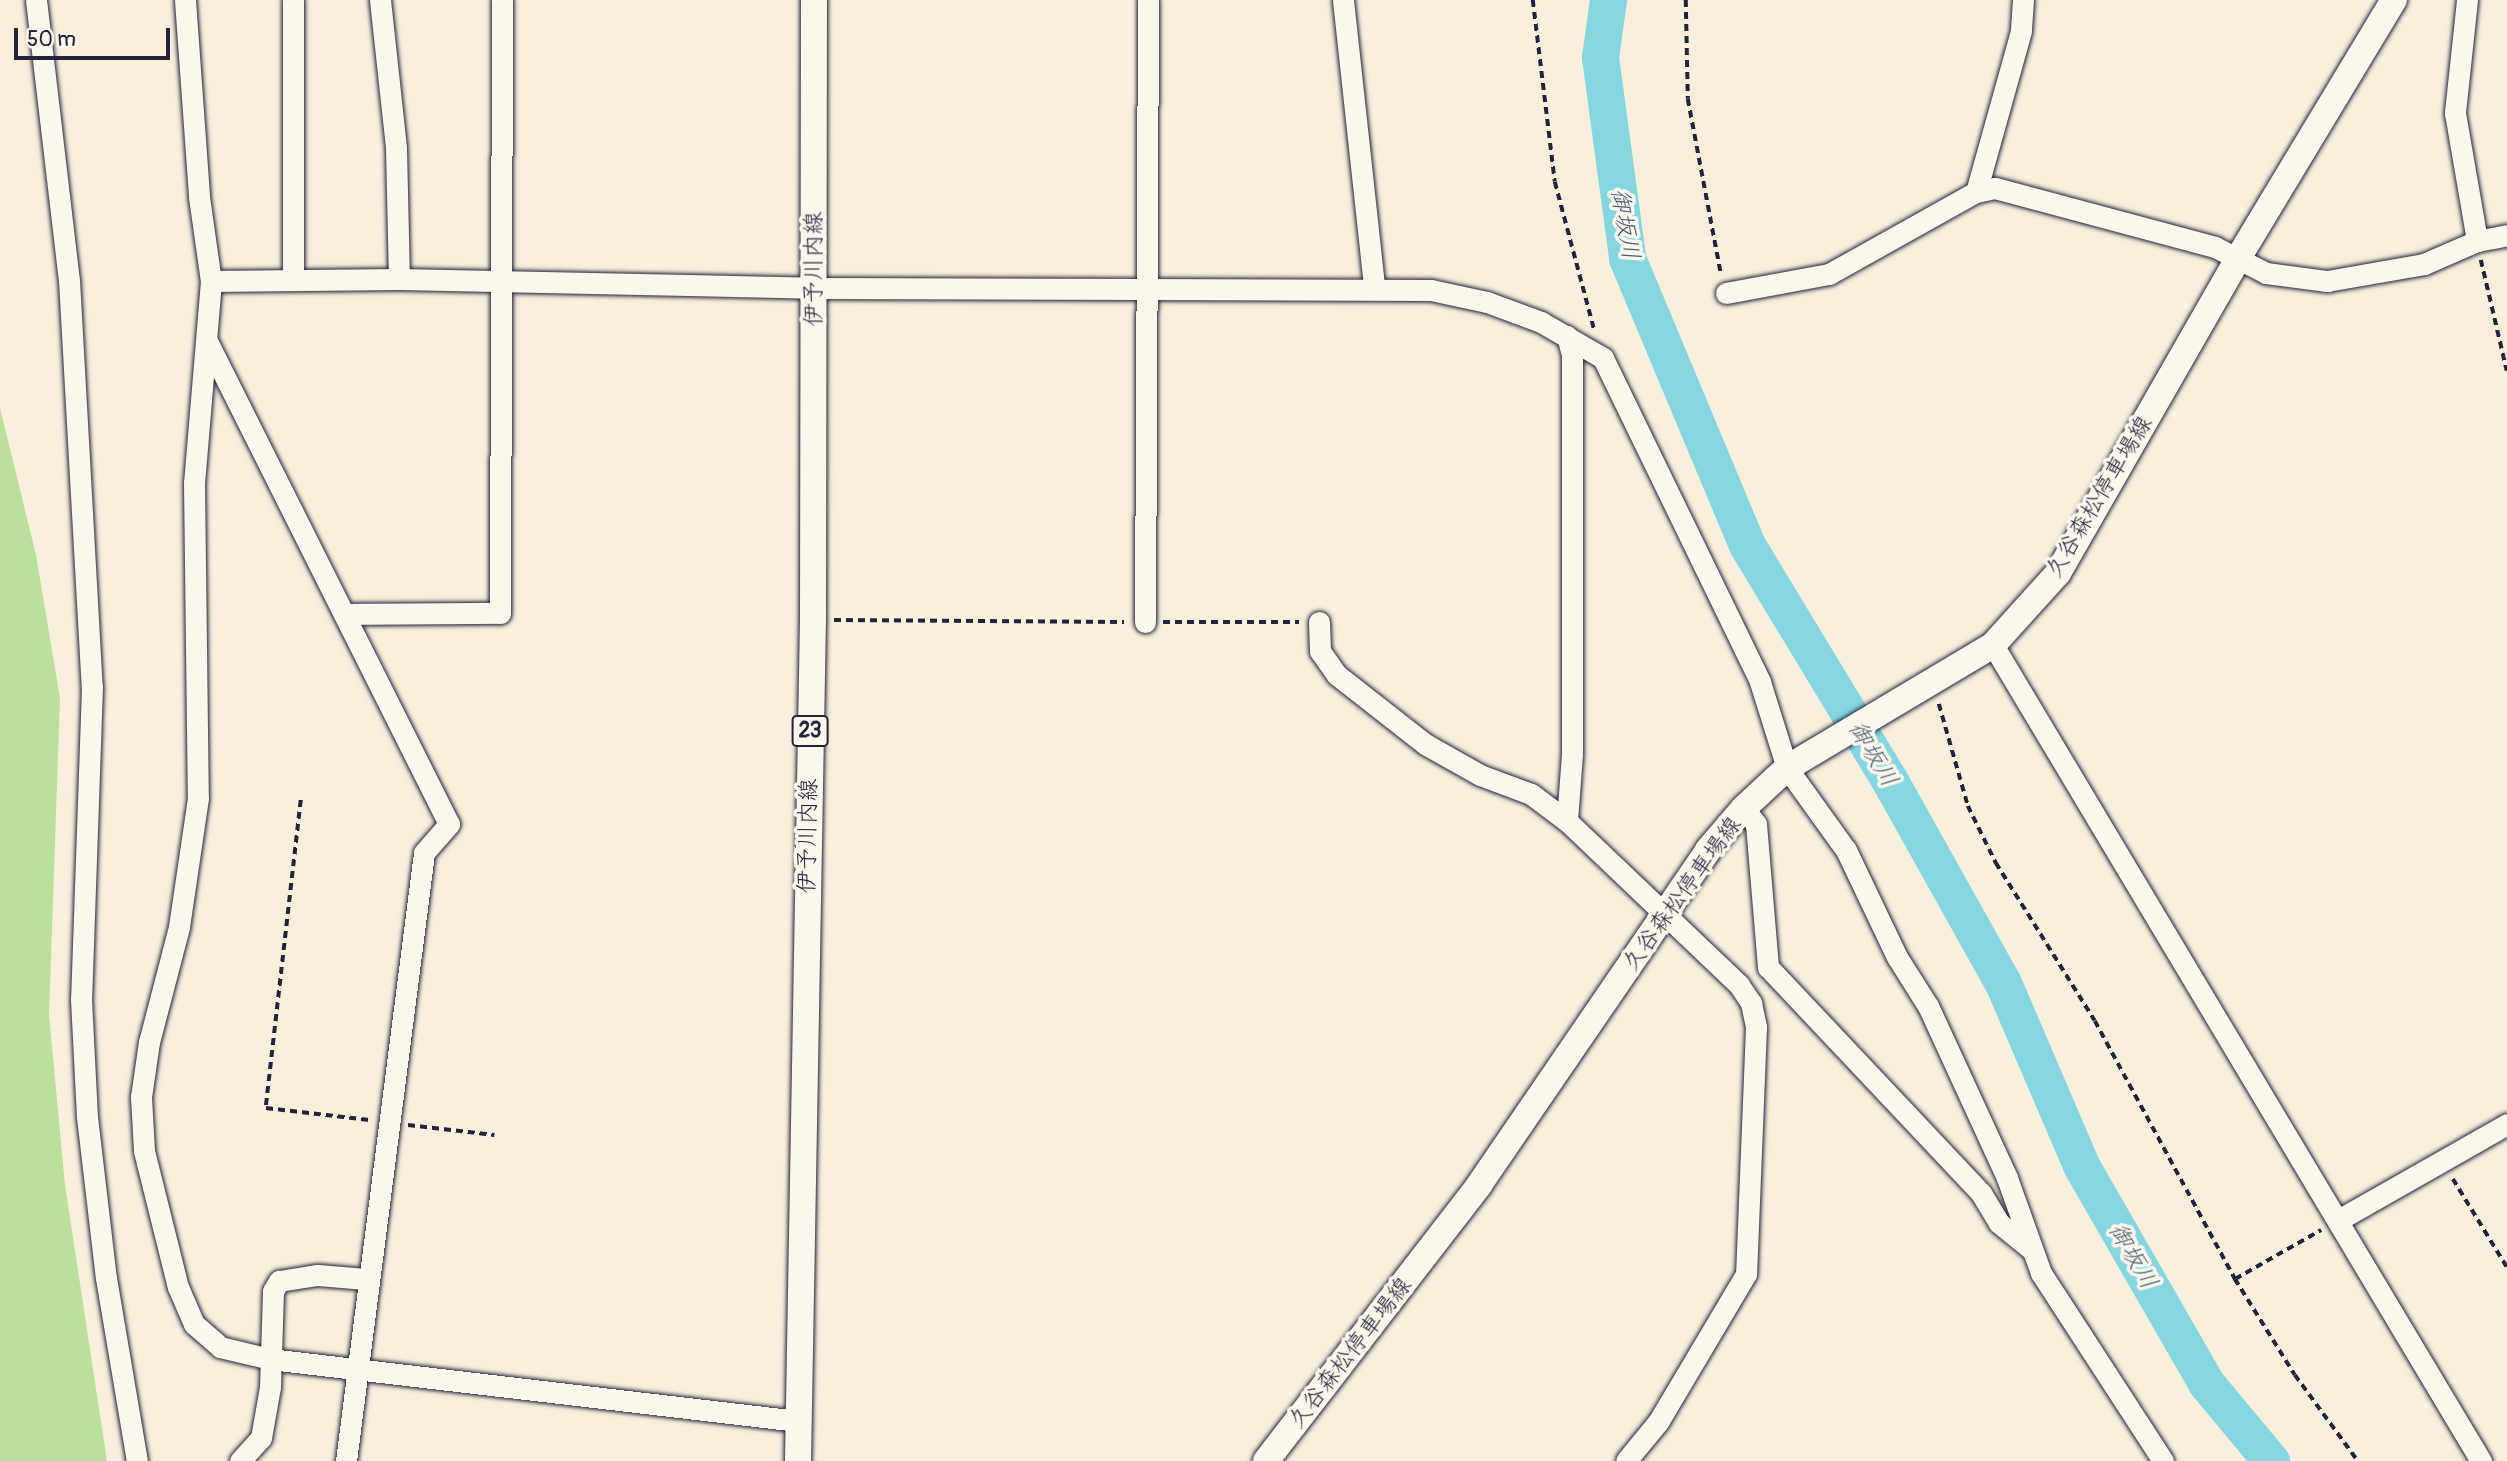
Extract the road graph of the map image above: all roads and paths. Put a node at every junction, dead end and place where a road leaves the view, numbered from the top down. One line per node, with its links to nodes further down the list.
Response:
1 (36, 0): 53 (street)
2 (185, 0): 20 (street)
3 (293, 0): 19 (street)
4 (380, 0): 18 (street)
5 (502, 0): 21 (street)
6 (814, 0): 24 (main road, 伊予川内線 / 23)
7 (1149, 0): 22 (street)
8 (1343, 0): 23 (street)
9 (1533, 0): 28 (path)
10 (1686, 0): 25 (path)
11 (2023, 0): 14 (street)
12 (2394, 0): 17 (main road, 久谷森松停車場線)
13 (2467, 0): 16 (street)
14 (1976, 192): 17 (street); 25 (street)
15 (2507, 235): 16 (street)
16 (2477, 241): 17 (street); 29 (path)
17 (2237, 260): 34 (main road, 久谷森松停車場線)
18 (399, 279): 19 (street); 21 (street)
19 (293, 280): 20 (street)
20 (211, 281): 27 (street)
21 (500, 281): 24 (street); 30 (street)
22 (1146, 286): 23 (street); 24 (street); 32 (street)
23 (1374, 287): 26 (street)
24 (814, 288): 31 (main road, 伊予川内線 / 23)
25 (1726, 293)
26 (1567, 336): 28 (street); 39 (street)
27 (208, 343): 30 (street); 50 (street)
28 (1603, 358): 36 (street)
29 (2507, 371)
30 (344, 614): 41 (street)
31 (813, 620): 32 (path); 52 (main road, 伊予川内線 / 23)
32 (1145, 622): 33 (path)
33 (1319, 622): 39 (street)
34 (1993, 645): 35 (main road, 久谷森松停車場線); 45 (street)
35 (1925, 687): 36 (main road, 久谷森松停車場線); 49 (path)
36 (1794, 764): 38 (main road, 久谷森松停車場線); 46 (street)
37 (301, 800): 41 (path)
38 (1744, 808): 40 (main road, 久谷森松停車場線); 46 (street)
39 (1567, 821): 40 (street)
40 (1664, 916): 57 (main road, 久谷森松停車場線); 58 (street)
41 (387, 1123): 43 (path); 48 (street)
42 (2507, 1124): 44 (street)
43 (494, 1135)
44 (2442, 1161): 45 (street); 47 (path)
45 (2340, 1219): 49 (path); 61 (street)
46 (2031, 1249): 59 (street)
47 (2507, 1267)
48 (366, 1279): 50 (street); 51 (street)
49 (2235, 1279): 60 (path)
50 (270, 1359): 51 (street); 54 (street)
51 (357, 1371): 52 (street); 55 (street)
52 (798, 1421): 56 (main road, 伊予川内線 / 23)
53 (137, 1461)
54 (240, 1461)
55 (346, 1461)
56 (798, 1461)
57 (1266, 1461)
58 (1626, 1461)
59 (2163, 1461)
60 (2358, 1461)
61 (2482, 1461)

